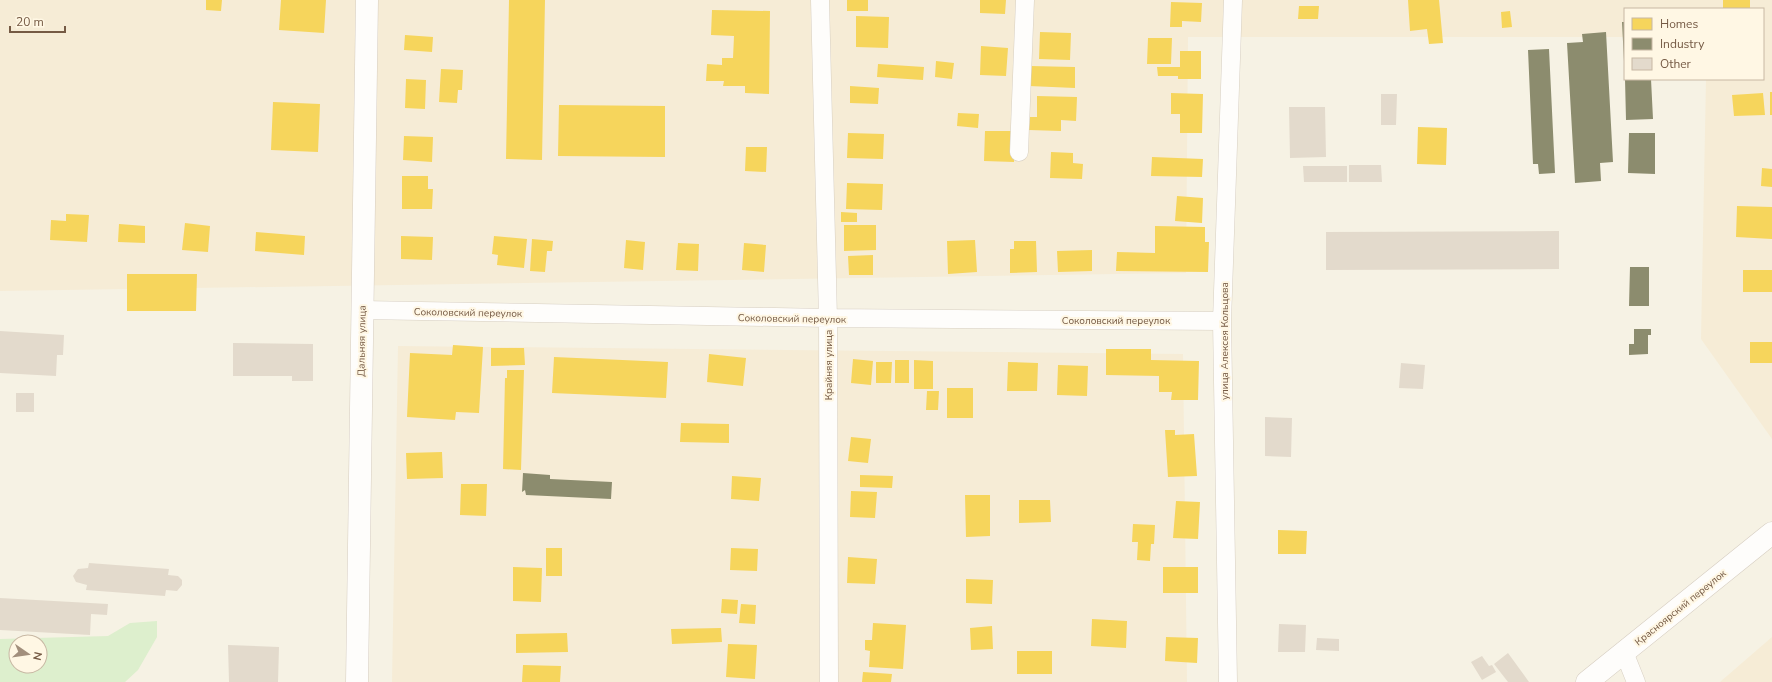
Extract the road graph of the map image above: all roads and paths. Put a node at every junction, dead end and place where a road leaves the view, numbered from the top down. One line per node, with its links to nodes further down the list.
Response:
1 (366, 0): 6 (main road, Дальняя улица)
2 (820, 0): 7 (street, Крайняя улица)
3 (1025, 0): 5 (street)
4 (1233, 0): 8 (street, улица Алексея Кольцова)
5 (1019, 152)
6 (361, 310): 7 (street, Соколовский переулок); 11 (main road, Дальняя улица)
7 (828, 318): 8 (street, Соколовский переулок); 12 (street, Крайняя улица)
8 (1222, 321): 13 (street, улица Алексея Кольцова)
9 (1772, 533): 10 (main road, Красноярский переулок)
10 (1624, 652): 14 (main road, Красноярский переулок); 15 (street)
11 (357, 682)
12 (829, 682)
13 (1228, 682)
14 (1587, 682)
15 (1636, 682)

